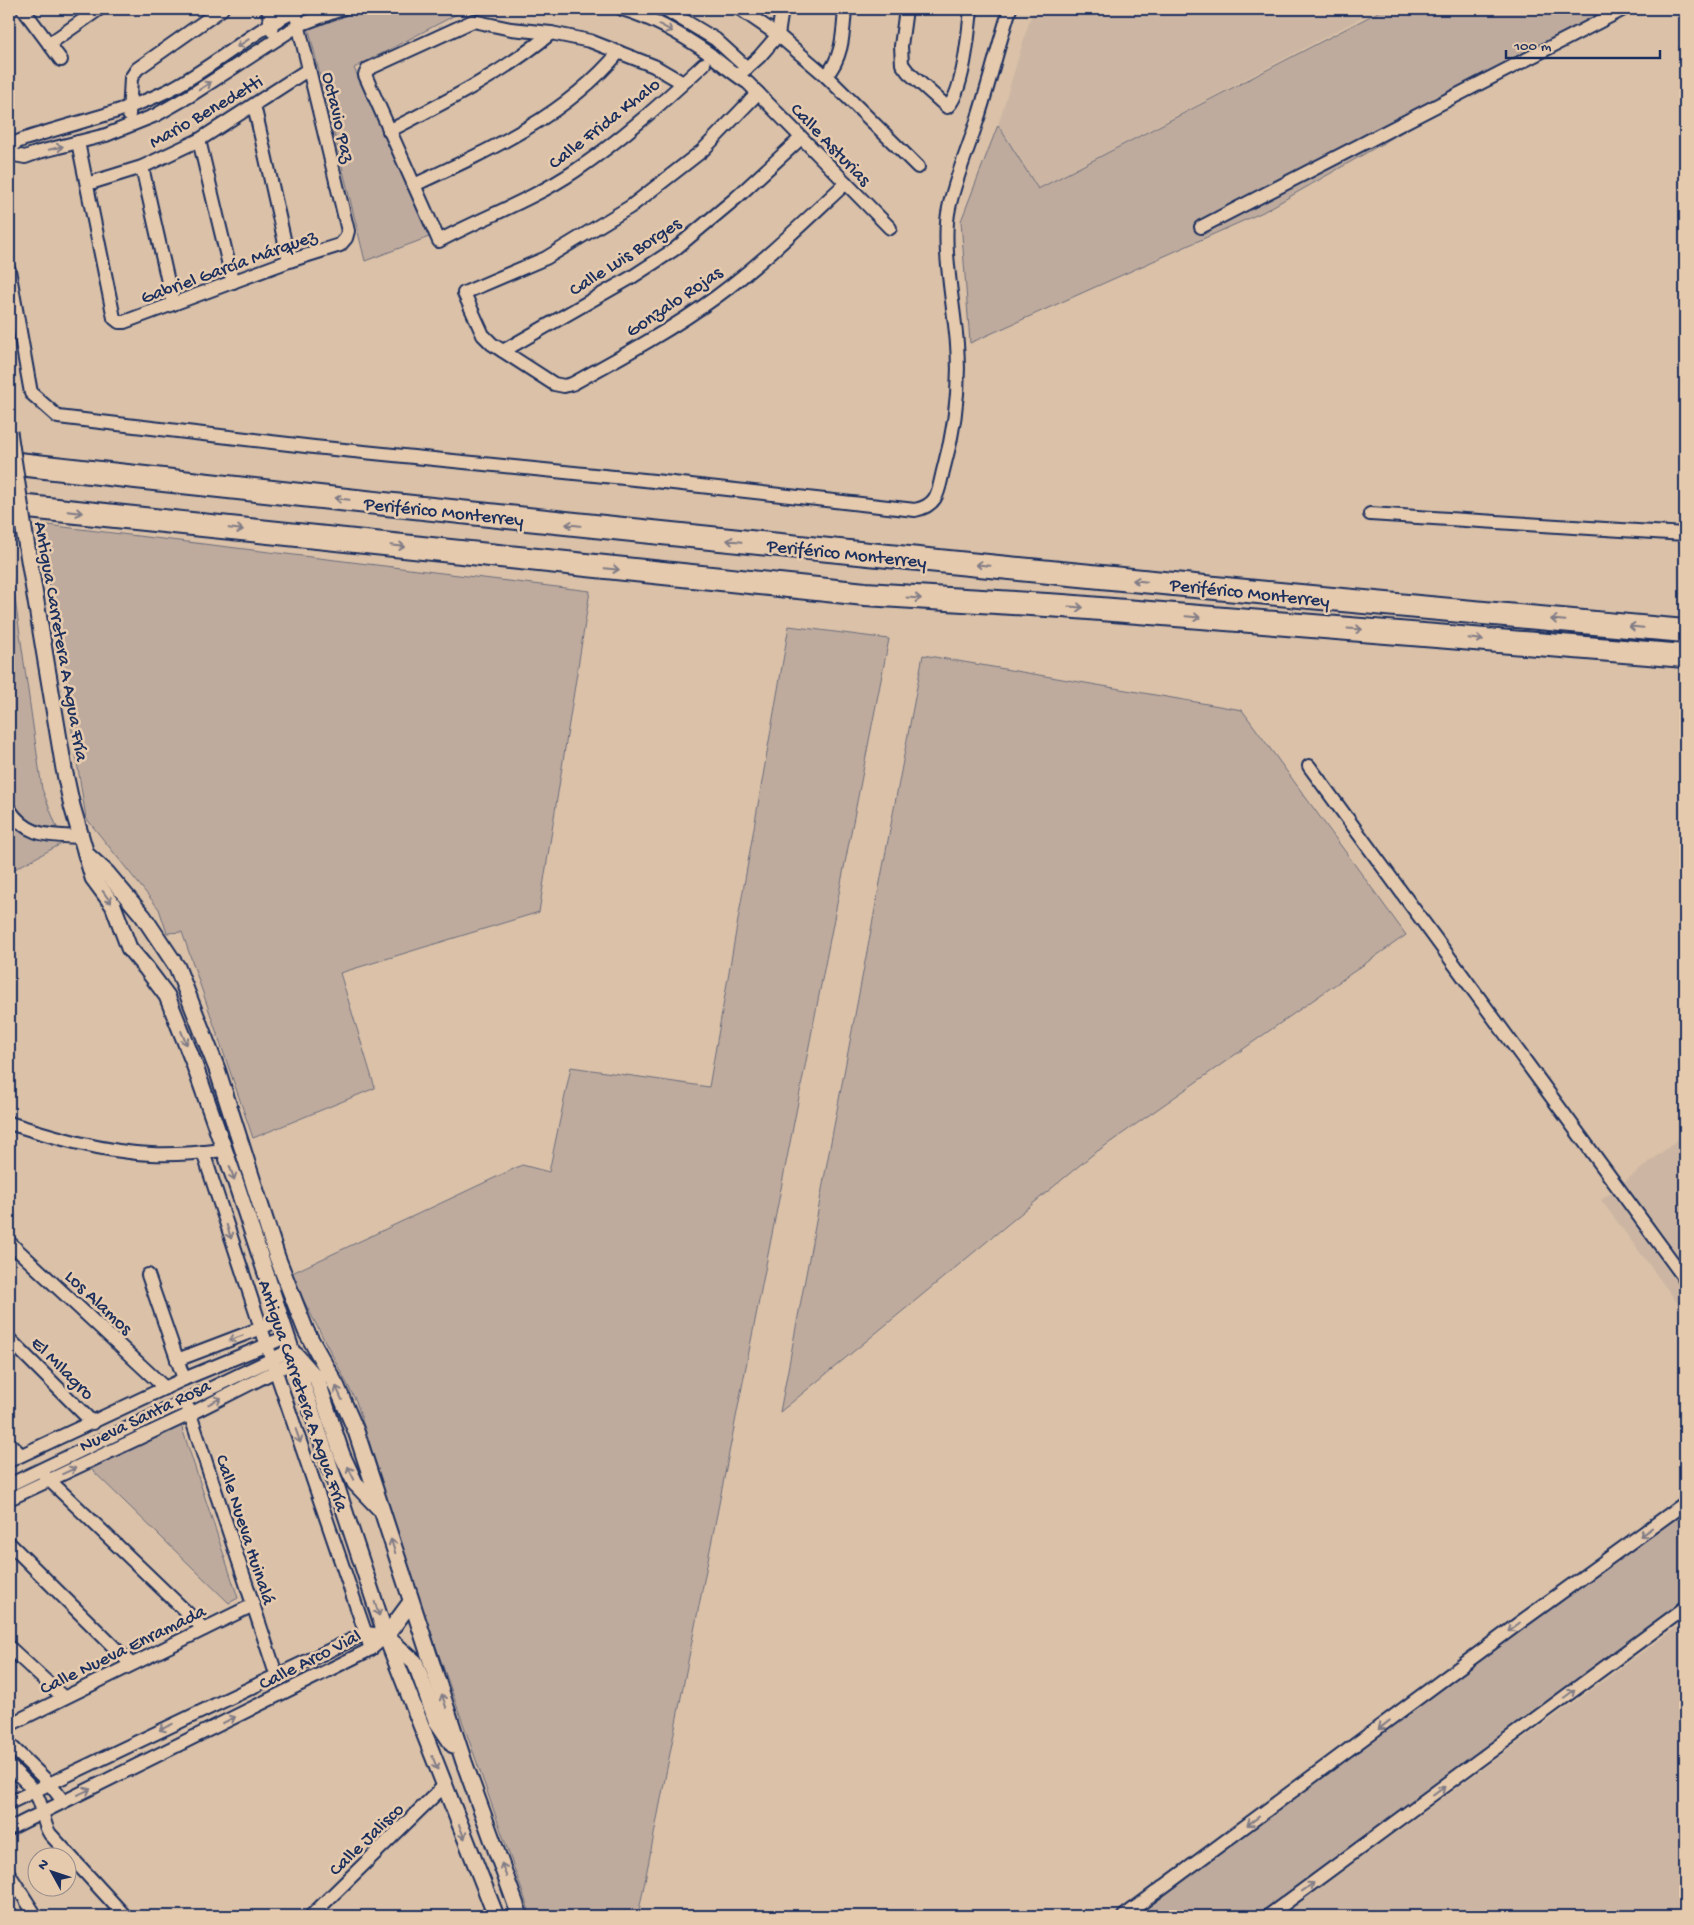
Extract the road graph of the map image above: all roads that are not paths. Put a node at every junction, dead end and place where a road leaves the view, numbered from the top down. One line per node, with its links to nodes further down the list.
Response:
1 (23, 9): 22 (street)
2 (99, 9): 22 (street)
3 (222, 9): 33 (street)
4 (268, 9): 17 (street)
5 (622, 9): 29 (street, Calle Asturias, one-way to 29)
6 (665, 9): 27 (street)
7 (740, 9): 20 (street)
8 (782, 9): 20 (street)
9 (846, 9): 28 (street)
10 (906, 9): 11 (street)
11 (971, 9)
12 (1010, 9): 49 (street)
13 (1624, 9): 46 (street)
14 (297, 10): 17 (street); 18 (street, Octavio Paz)
15 (336, 10): 18 (street)
16 (472, 15): 19 (street); 35 (street)
17 (270, 25): 21 (street); 33 (street, one-way to 33)
18 (299, 25): 21 (street); 26 (street, Octavio Paz)
19 (551, 33): 23 (street); 35 (street)
20 (778, 35): 27 (street); 28 (street)
21 (275, 40): 34 (street, one-way to 21)
22 (48, 44): 24 (street)
23 (618, 52): 30 (street); 44 (street)
24 (61, 60)
25 (704, 64): 30 (street, Calle Frida Khalo)
26 (309, 68): 32 (street, Mario Benedetti); 47 (street, Octavio Paz)
27 (747, 68): 29 (street)
28 (826, 76): 41 (street)
29 (743, 80): 31 (street, Calle Asturias)
30 (683, 83): 44 (street, Calle Frida Khalo)
31 (758, 94): 36 (street, Calle Asturias); 52 (street, Gonzalo Rojas)
32 (254, 105): 37 (street, Mario Benedetti); 48 (street)
33 (128, 109): 34 (street); 39 (street)
34 (130, 127): 38 (street)
35 (389, 131): 44 (street)
36 (801, 138): 43 (street, Calle Asturias); 52 (street, Calle Luis Borges)
37 (198, 140): 40 (street, Mario Benedetti); 50 (street)
38 (78, 142): 39 (street, one-way to 38); 42 (street)
39 (9, 152)
40 (142, 166): 42 (street, Mario Benedetti); 51 (street)
41 (918, 167)
42 (87, 184): 51 (street, Gabriel García Márquez)
43 (846, 184): 45 (street, Calle Asturias); 52 (street, Gonzalo Rojas)
44 (414, 185)
45 (890, 228)
46 (1201, 228)
47 (348, 231): 48 (street, Gabriel García Márquez)
48 (289, 261): 50 (street, Gabriel García Márquez)
49 (9, 270)
50 (233, 282): 51 (street, Gabriel García Márquez)
51 (173, 304)
52 (503, 351)
53 (9, 432): 62 (street, Antigua Carretera A Agua Fría, bridge)
54 (9, 463): 58 (highway, Periférico Monterrey, one-way to 54)
55 (9, 505): 59 (highway, Periférico Monterrey, one-way to 59)
56 (1370, 514): 57 (street)
57 (1685, 534)
58 (1685, 631)
59 (1685, 656)
60 (1309, 766): 69 (street)
61 (9, 808): 62 (street)
62 (80, 837): 63 (street, Antigua Carretera A Agua Fría)
63 (86, 854): 65 (street, Antigua Carretera A Agua Fría, one-way to 65); 89 (street, Antigua Carretera A Agua Fría, one-way to 63)
64 (9, 1122): 66 (street)
65 (224, 1150): 66 (street); 70 (street, Antigua Carretera A Agua Fría, one-way to 70)
66 (203, 1152): 71 (street, Antigua Carretera A Agua Fría, one-way to 71)
67 (9, 1242): 78 (street, Los Alamos)
68 (148, 1275): 75 (street)
69 (1685, 1279)
70 (280, 1319): 71 (street); 74 (street, Antigua Carretera A Agua Fría)
71 (261, 1328): 73 (street, Antigua Carretera A Agua Fría); 75 (street, one-way to 75)
72 (9, 1339): 81 (street, El MIlagro)
73 (266, 1344): 74 (street); 76 (street, Antigua Carretera A Agua Fría); 77 (street)
74 (290, 1349): 76 (street, Nueva Santa Rosa); 89 (street, one-way to 74); 96 (street, Antigua Carretera A Agua Fría, one-way to 96)
75 (178, 1360): 77 (street)
76 (273, 1365): 79 (street, Nueva Santa Rosa); 80 (street, Nueva Santa Rosa, one-way to 76); 95 (street, Antigua Carretera A Agua Fría, one-way to 95)
77 (184, 1379): 78 (street)
78 (165, 1388): 81 (street)
79 (185, 1401): 80 (street, Calle Nueva Huinalá); 85 (street, Nueva Santa Rosa)
80 (190, 1414): 85 (street, Nueva Santa Rosa, one-way to 80); 92 (street, Calle Nueva Huinalá)
81 (93, 1422): 83 (street)
82 (9, 1443): 83 (street)
83 (21, 1455): 84 (street)
84 (9, 1460)
85 (45, 1476): 86 (street, Nueva Santa Rosa); 87 (street, Nueva Santa Rosa); 94 (street)
86 (9, 1485)
87 (9, 1499)
88 (1685, 1503): 120 (street, one-way to 120)
89 (381, 1511): 91 (street, Antigua Carretera A Agua Fría, one-way to 89)
90 (9, 1544): 99 (street)
91 (411, 1602): 96 (street); 105 (street, Antigua Carretera A Agua Fría, one-way to 91)
92 (253, 1605): 94 (street, Calle Nueva Enramada); 100 (street, Calle Nueva Huinalá)
93 (1685, 1608): 121 (street, one-way to 93)
94 (204, 1629): 99 (street, Calle Nueva Enramada)
95 (366, 1633): 96 (street, Calle Arco Vial); 98 (street, Antigua Carretera A Agua Fría); 100 (street, Calle Arco Vial)
96 (386, 1636): 98 (street, Calle Arco Vial); 105 (street); 108 (street, one-way to 108)
97 (9, 1647): 102 (street)
98 (371, 1649): 101 (street, Calle Arco Vial)
99 (132, 1664): 102 (street, Calle Nueva Enramada)
100 (275, 1672): 101 (street, Calle Nueva Huinalá); 107 (street, Calle Arco Vial, one-way to 107)
101 (283, 1692): 110 (street, Calle Arco Vial, one-way to 101)
102 (63, 1697): 103 (street, Calle Nueva Enramada)
103 (9, 1724)
104 (9, 1744): 107 (street)
105 (464, 1762): 119 (street, one-way to 105)
106 (9, 1766): 109 (street)
107 (49, 1783): 109 (street, Calle Arco Vial); 110 (street)
108 (444, 1786): 117 (street, Calle Jalisco); 118 (street, one-way to 118)
109 (34, 1791): 111 (street, Calle Arco Vial); 112 (street)
110 (64, 1802): 112 (street, Calle Arco Vial)
111 (9, 1803)
112 (42, 1814): 113 (street, Calle Arco Vial); 115 (street)
113 (9, 1829)
114 (9, 1874): 116 (street)
115 (118, 1914)
116 (36, 1916)
117 (311, 1916)
118 (496, 1916)
119 (520, 1916)
120 (1124, 1916)
121 (1268, 1916)

